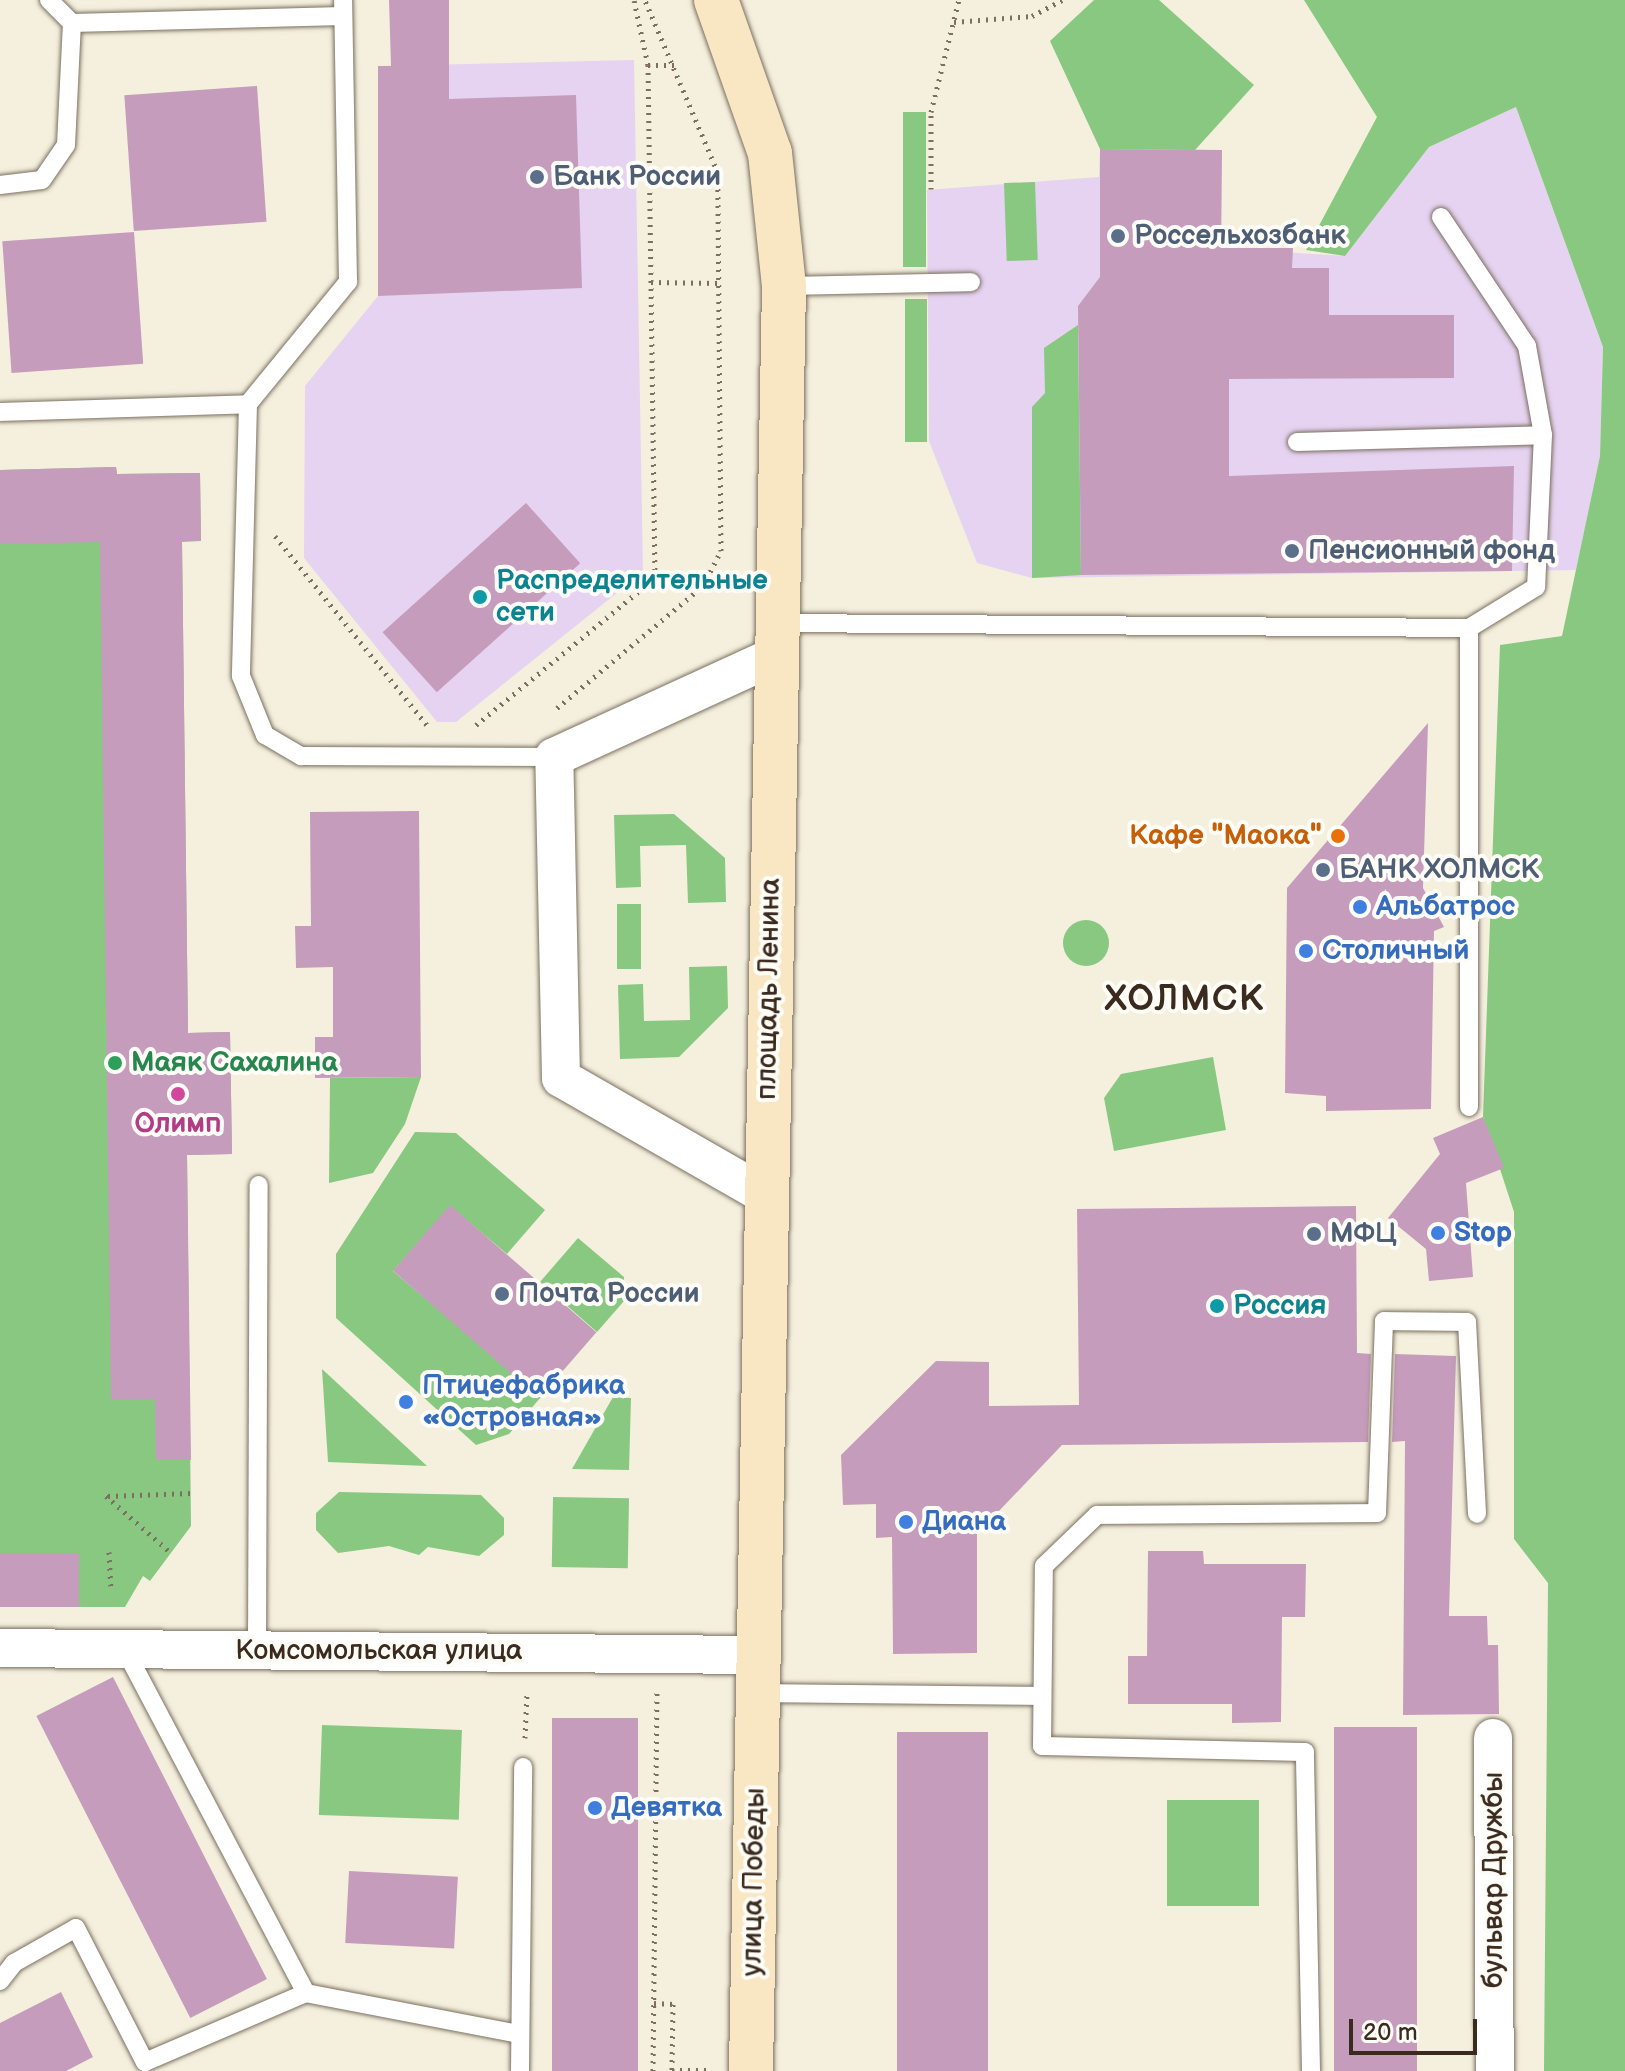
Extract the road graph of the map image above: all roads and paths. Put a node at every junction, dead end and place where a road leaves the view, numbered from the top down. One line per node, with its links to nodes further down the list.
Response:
1 (49, 0): 9 (lane)
2 (634, 0): 10 (path)
3 (645, 0): 11 (path)
4 (716, 0): 18 (main road, площадь Ленина)
5 (959, 0): 8 (path)
6 (1062, 0): 8 (path)
7 (343, 8): 9 (lane); 19 (lane)
8 (954, 22): 13 (path)
9 (72, 23): 12 (lane)
10 (648, 65): 11 (path); 15 (path)
11 (675, 65): 17 (path)
12 (0, 185)
13 (931, 189)
14 (1441, 217): 21 (lane)
15 (651, 282): 17 (path); 24 (path)
16 (971, 282): 18 (lane)
17 (719, 283): 25 (path)
18 (784, 286): 27 (main road, площадь Ленина)
19 (248, 404): 20 (lane); 23 (lane)
20 (0, 412)
21 (1543, 435): 22 (lane); 26 (lane)
22 (1297, 442)
23 (246, 500): 29 (path); 29 (lane)
24 (655, 578): 25 (path); 29 (path)
25 (703, 586): 28 (path)
26 (1469, 628): 27 (lane); 31 (lane)
27 (772, 640): 30 (street); 33 (main road, площадь Ленина)
28 (551, 713)
29 (462, 745): 30 (lane)
30 (554, 757): 33 (street)
31 (1469, 1107)
32 (259, 1185): 41 (lane)
33 (767, 1196): 43 (main road, площадь Ленина)
34 (191, 1493): 37 (path)
35 (1477, 1514): 45 (lane)
36 (109, 1552): 38 (path)
37 (171, 1553)
38 (111, 1586)
39 (0, 1648): 40 (street, Комсомольская улица)
40 (125, 1649): 41 (street, Комсомольская улица); 49 (lane)
41 (257, 1651): 42 (street, Комсомольская улица)
42 (530, 1653): 43 (street, Комсомольская улица); 47 (path)
43 (757, 1674): 45 (lane); 57 (main road, улица Победы)
44 (657, 1686): 50 (path)
45 (1040, 1696): 58 (lane)
46 (1493, 1738): 59 (street, бульвар Дружбы)
47 (523, 1767): 51 (lane)
48 (0, 1981): 52 (lane)
49 (306, 1993): 51 (lane); 52 (lane)
50 (654, 2003): 53 (path); 56 (path)
51 (519, 2034): 55 (lane)
52 (142, 2067)
53 (672, 2070): 54 (path)
54 (692, 2070)
55 (520, 2071)
56 (653, 2071)
57 (751, 2071)
58 (1311, 2071)
59 (1495, 2071)

